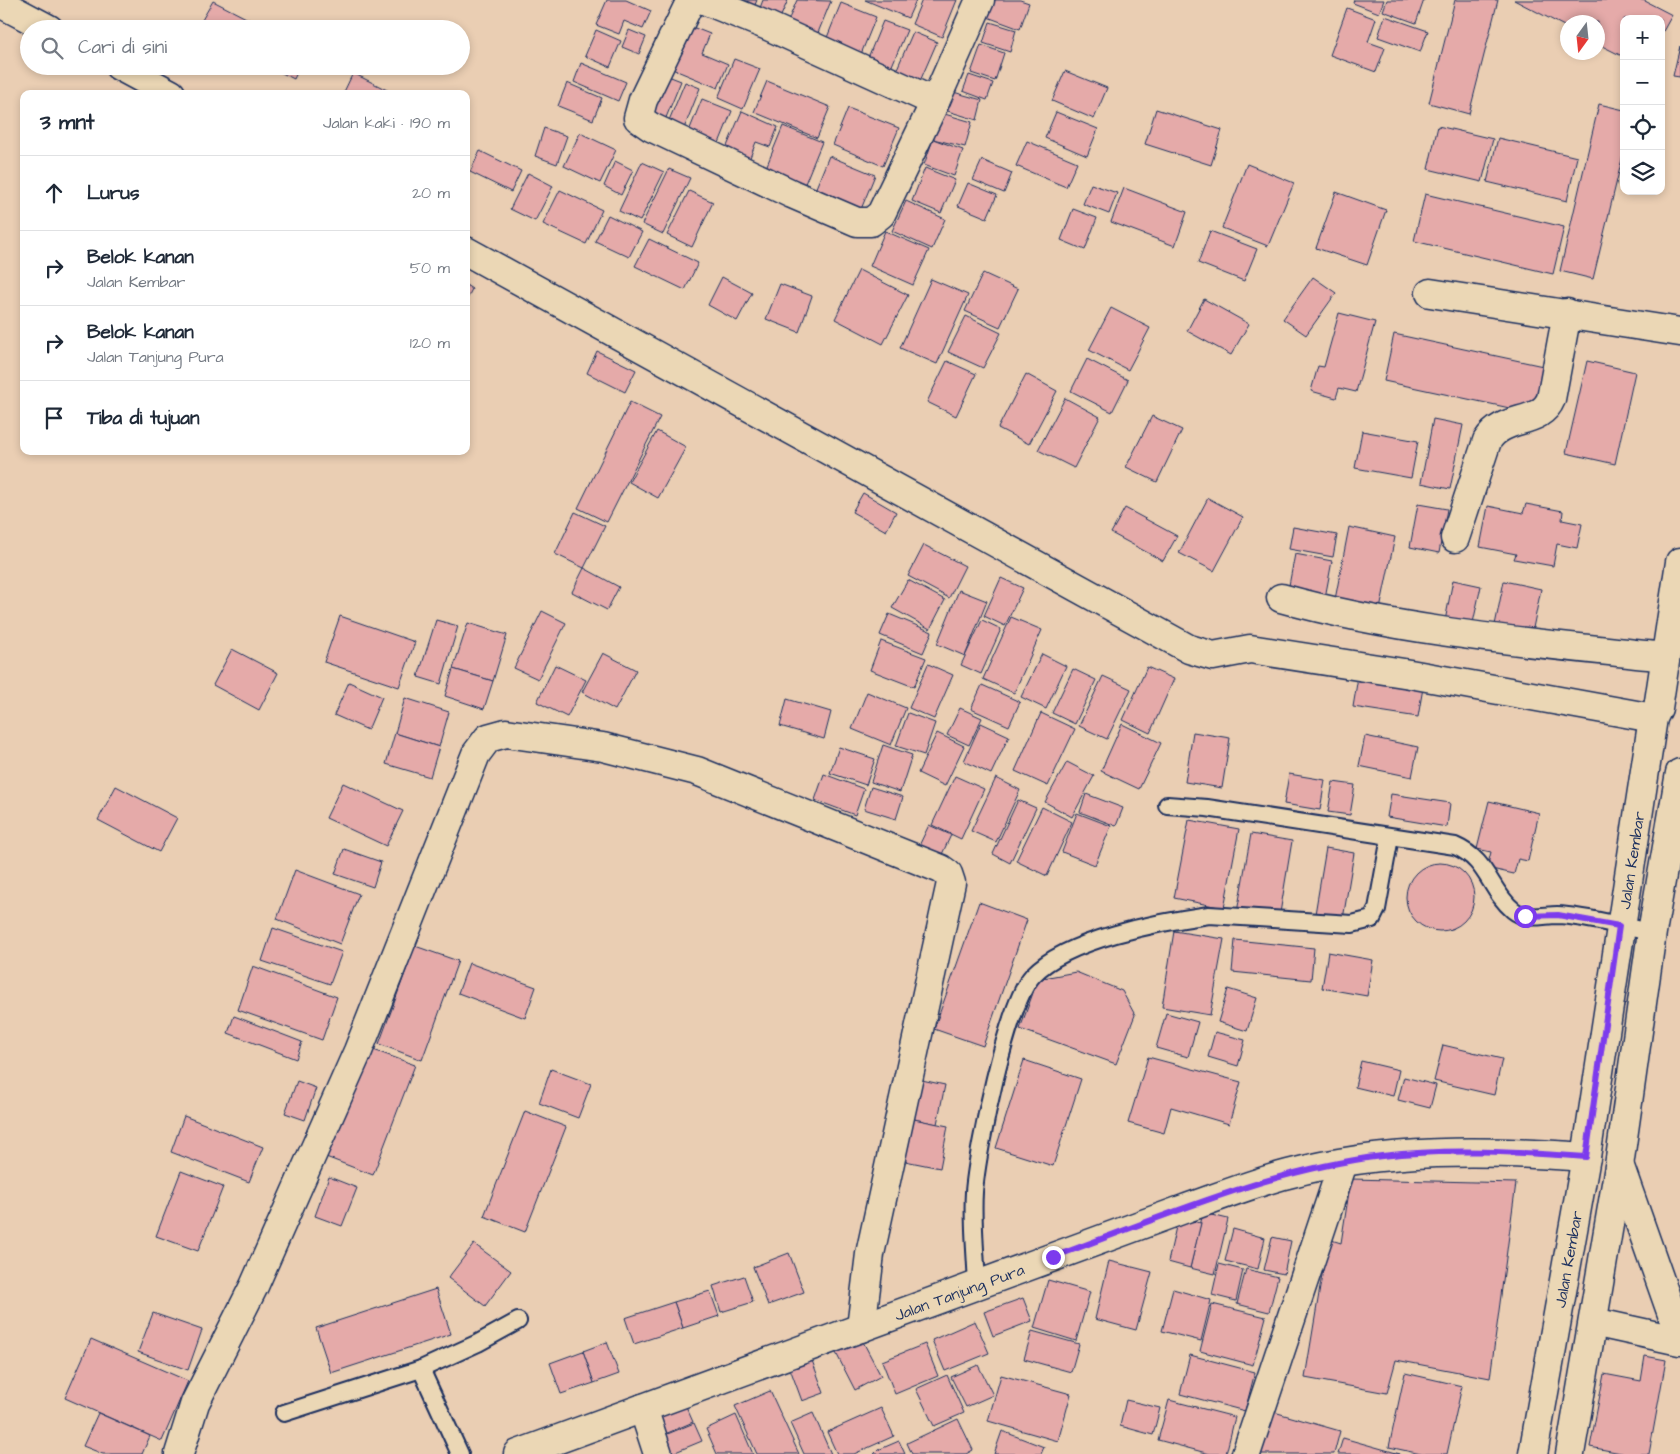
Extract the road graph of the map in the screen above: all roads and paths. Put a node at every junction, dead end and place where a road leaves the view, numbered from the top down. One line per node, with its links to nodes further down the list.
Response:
1 (692, 0): 8 (street)
2 (704, 0): 8 (street)
3 (980, 0): 8 (street)
4 (0, 3): 5 (street)
5 (32, 20)
6 (136, 75): 7 (street)
7 (164, 90)
8 (935, 102)
9 (470, 253): 17 (street)
10 (1430, 293): 11 (street)
11 (1568, 313): 12 (street); 13 (street)
12 (1680, 332)
13 (1455, 538)
14 (1680, 562): 16 (street, Jalan Kembar)
15 (1281, 598): 16 (street)
16 (1664, 665): 17 (street, Jalan Kembar)
17 (1655, 713): 21 (street, Jalan Kembar)
18 (1680, 772): 22 (street, Jalan Kembar)
19 (1167, 805): 20 (lane)
20 (1390, 837): 21 (lane); 26 (lane)
21 (1610, 925): 22 (lane); 23 (street, Jalan Kembar)
22 (1652, 932): 25 (street, Jalan Kembar)
23 (1586, 1157): 24 (street, Jalan Tanjung Pura); 40 (street, Jalan Kembar)
24 (1343, 1163): 26 (street, Jalan Tanjung Pura); 39 (street)
25 (1619, 1166): 28 (street, Jalan Kembar); 30 (street)
26 (977, 1287): 29 (street, Jalan Tanjung Pura)
27 (518, 1321): 32 (lane)
28 (1594, 1322): 31 (street); 41 (street, Jalan Kembar)
29 (862, 1328): 33 (street, Jalan Tanjung Pura); 36 (street)
30 (1680, 1337)
31 (1680, 1341)
32 (421, 1370): 34 (lane); 37 (lane)
33 (643, 1408): 35 (street, Jalan Tanjung Pura); 38 (street)
34 (284, 1413)
35 (533, 1452)
36 (178, 1454)
37 (460, 1454)
38 (658, 1454)
39 (1246, 1454)
40 (1534, 1454)
41 (1570, 1454)

